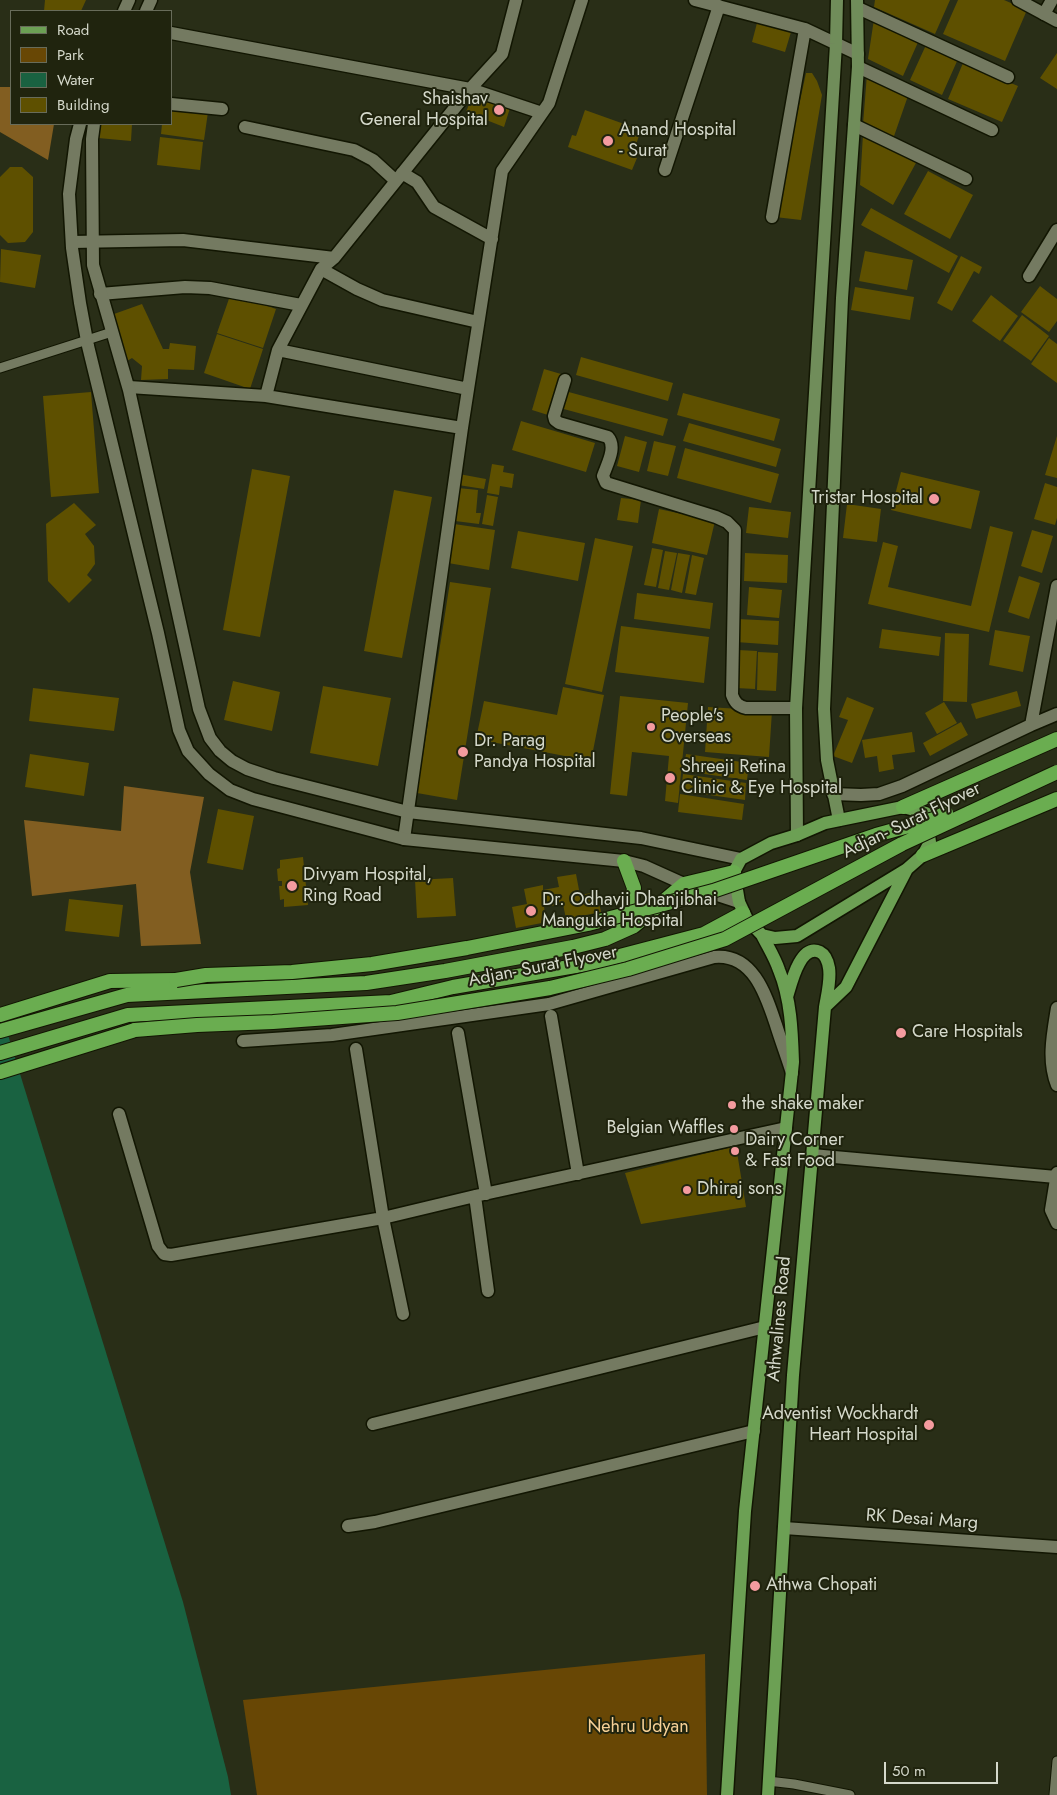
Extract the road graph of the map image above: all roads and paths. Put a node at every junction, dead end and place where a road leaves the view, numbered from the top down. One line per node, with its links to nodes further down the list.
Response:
1 (516, 0): 16 (street)
2 (582, 0): 19 (street)
3 (695, 0): 8 (street)
4 (836, 0): 13 (main road)
5 (1018, 0): 9 (street)
6 (1052, 0): 9 (street)
7 (858, 4): 14 (main road); 15 (street)
8 (720, 6): 11 (street); 25 (street)
9 (1044, 14): 10 (street)
10 (1057, 21)
11 (805, 29): 13 (street); 28 (street)
12 (172, 33): 16 (street)
13 (836, 44): 14 (street); 49 (main road)
14 (858, 60): 22 (main road); 24 (street)
15 (1008, 78)
16 (470, 89): 19 (street); 26 (street)
17 (172, 104): 18 (street)
18 (222, 109)
19 (542, 113): 30 (street)
20 (80, 125): 32 (street)
21 (94, 125): 31 (street)
22 (854, 125): 27 (street); 55 (main road)
23 (245, 127): 26 (street)
24 (992, 130)
25 (666, 170)
26 (399, 177): 30 (street); 33 (street)
27 (966, 179)
28 (772, 216)
29 (1057, 230): 35 (street)
30 (492, 239): 38 (street)
31 (92, 241): 32 (street); 33 (street); 36 (street)
32 (72, 242): 40 (street)
33 (334, 258): 34 (street)
34 (321, 269): 37 (street); 38 (street)
35 (1029, 276)
36 (100, 294): 37 (street); 39 (street)
37 (301, 305): 41 (street)
38 (478, 322): 45 (street)
39 (112, 332): 40 (lane); 44 (street)
40 (87, 340): 42 (lane); 61 (street)
41 (278, 350): 45 (street); 46 (street)
42 (0, 368)
43 (564, 380): 49 (street)
44 (129, 387): 46 (street); 58 (street)
45 (468, 389): 47 (street)
46 (266, 396): 47 (street)
47 (462, 428): 58 (street)
48 (1057, 586): 51 (street)
49 (796, 708): 60 (main road)
50 (1057, 714): 51 (street)
51 (1031, 725): 55 (street)
52 (1057, 739): 57 (highway)
53 (1057, 763): 74 (highway, Adjan- Surat Flyover, bridge)
54 (1057, 772): 81 (highway, Adjan- Surat Flyover, bridge)
55 (833, 794): 59 (main road)
56 (1057, 799): 62 (highway)
57 (903, 807): 59 (main road); 62 (main road)
58 (408, 812): 61 (street); 63 (street)
59 (839, 820): 60 (main road)
60 (797, 835): 63 (main road)
61 (404, 838): 64 (street)
62 (923, 855): 65 (main road)
63 (741, 859): 66 (main road)
64 (624, 861): 67 (street); 70 (highway)
65 (907, 870): 69 (main road); 72 (main road)
66 (734, 872): 67 (highway); 68 (main road)
67 (684, 884): 68 (street); 70 (highway)
68 (741, 908): 69 (main road, Athwalines Road); 80 (highway)
69 (762, 935): 71 (main road, Athwalines Road)
70 (605, 939): 76 (highway)
71 (787, 997): 72 (main road, Athwalines Road); 82 (main road, Athwalines Road)
72 (825, 1007): 86 (main road, Athwalines Road)
73 (1057, 1008): 83 (street)
74 (0, 1015)
75 (552, 1016): 87 (street)
76 (0, 1032)
77 (458, 1034): 89 (street)
78 (243, 1042): 82 (street)
79 (356, 1049): 90 (street)
80 (0, 1053)
81 (0, 1072)
82 (792, 1073): 85 (main road, Athwalines Road)
83 (1057, 1085)
84 (119, 1114): 90 (street)
85 (786, 1128): 87 (street); 94 (main road, Athwalines Road)
86 (812, 1155): 88 (street); 98 (main road, Athwalines Road)
87 (578, 1174): 89 (street)
88 (1056, 1175): 91 (street)
89 (480, 1195): 90 (street); 92 (street)
90 (383, 1218): 93 (street)
91 (1057, 1223)
92 (488, 1291)
93 (402, 1314)
94 (765, 1327): 95 (street); 96 (main road, Athwalines Road)
95 (373, 1424)
96 (754, 1431): 97 (street); 102 (main road, Athwalines Road)
97 (348, 1526)
98 (784, 1528): 99 (street, RK Desai Marg); 101 (main road, Athwalines Road)
99 (1057, 1548)
100 (1057, 1761): 105 (lane)
101 (768, 1782): 103 (main road, Athwalines Road); 104 (lane)
102 (727, 1795)
103 (768, 1795)
104 (850, 1795)
105 (1054, 1795)

